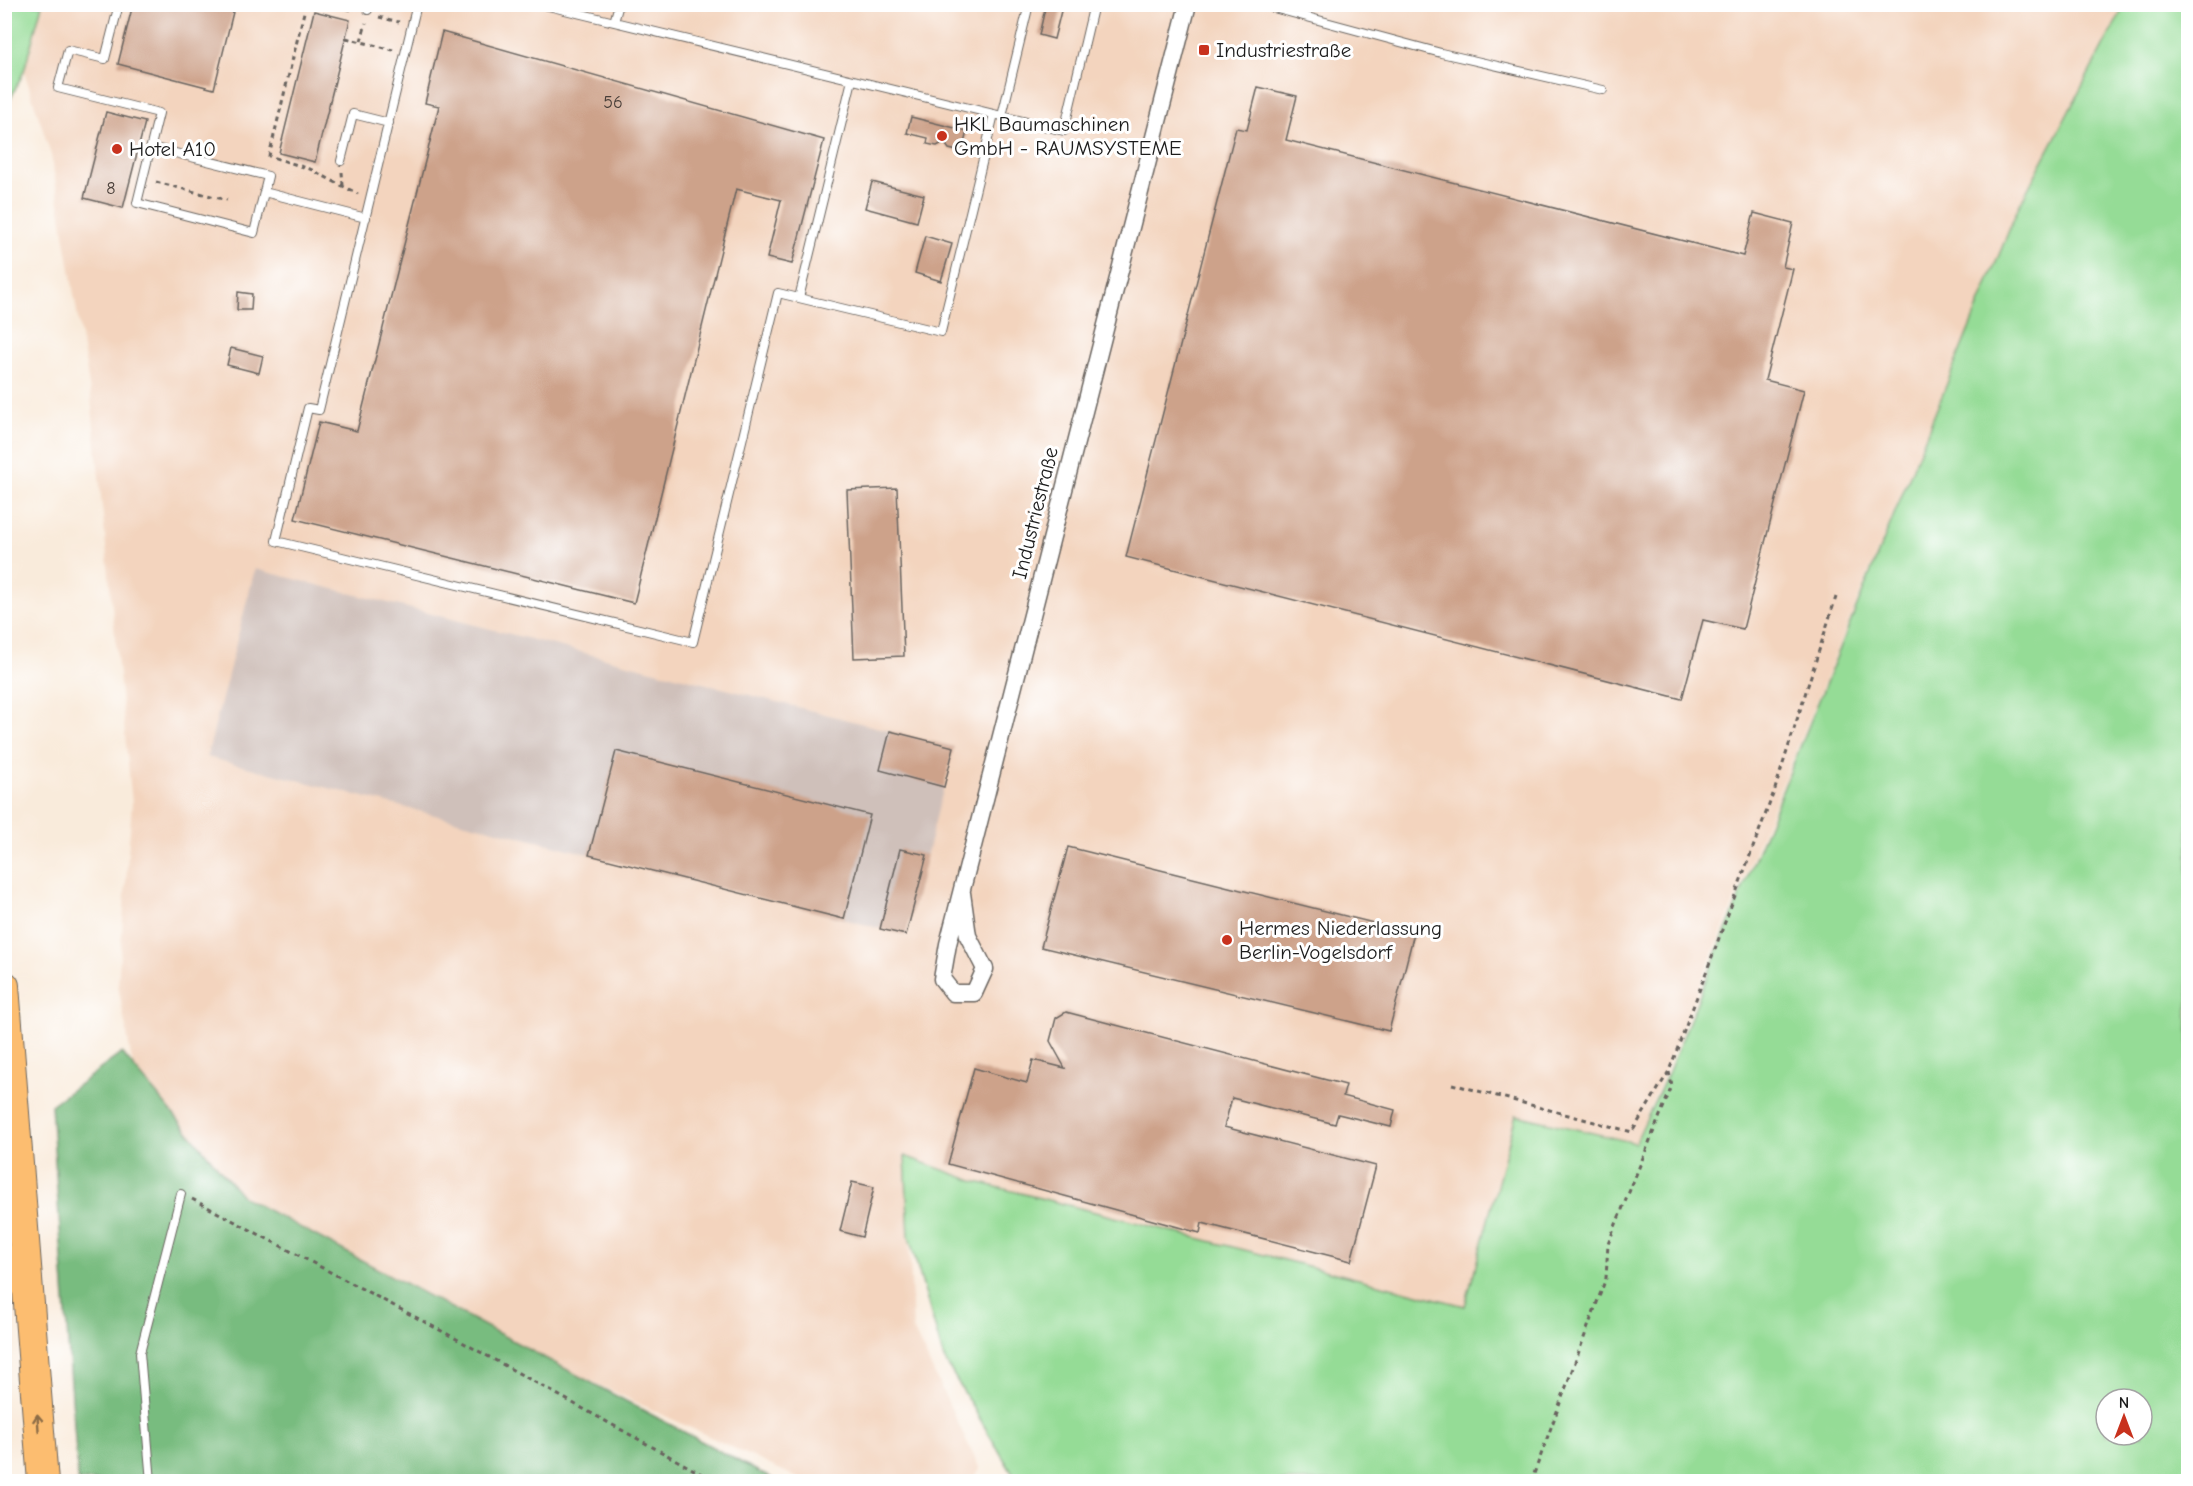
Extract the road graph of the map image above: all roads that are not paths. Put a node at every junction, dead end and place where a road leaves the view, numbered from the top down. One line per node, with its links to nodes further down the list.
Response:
1 (119, 4): 14 (lane)
2 (417, 4): 13 (lane)
3 (540, 4): 9 (lane)
4 (618, 4): 9 (lane)
5 (1029, 4): 12 (lane)
6 (1094, 4): 12 (lane)
7 (1188, 4): 19 (street, Industriestraße)
8 (1259, 4): 11 (lane)
9 (614, 22): 10 (lane)
10 (852, 80): 12 (lane); 18 (lane)
11 (1603, 90)
12 (998, 115): 18 (lane)
13 (388, 123): 15 (lane); 17 (lane)
14 (151, 147): 16 (lane); 16 (lane)
15 (341, 161)
16 (264, 192): 17 (lane)
17 (366, 218): 18 (lane)
18 (799, 298)
19 (962, 893): 19 (street, Industriestraße)
20 (4, 986): 22 (highway, one-way to 20)
21 (181, 1194): 23 (lane)
22 (43, 1482)
23 (151, 1482)

